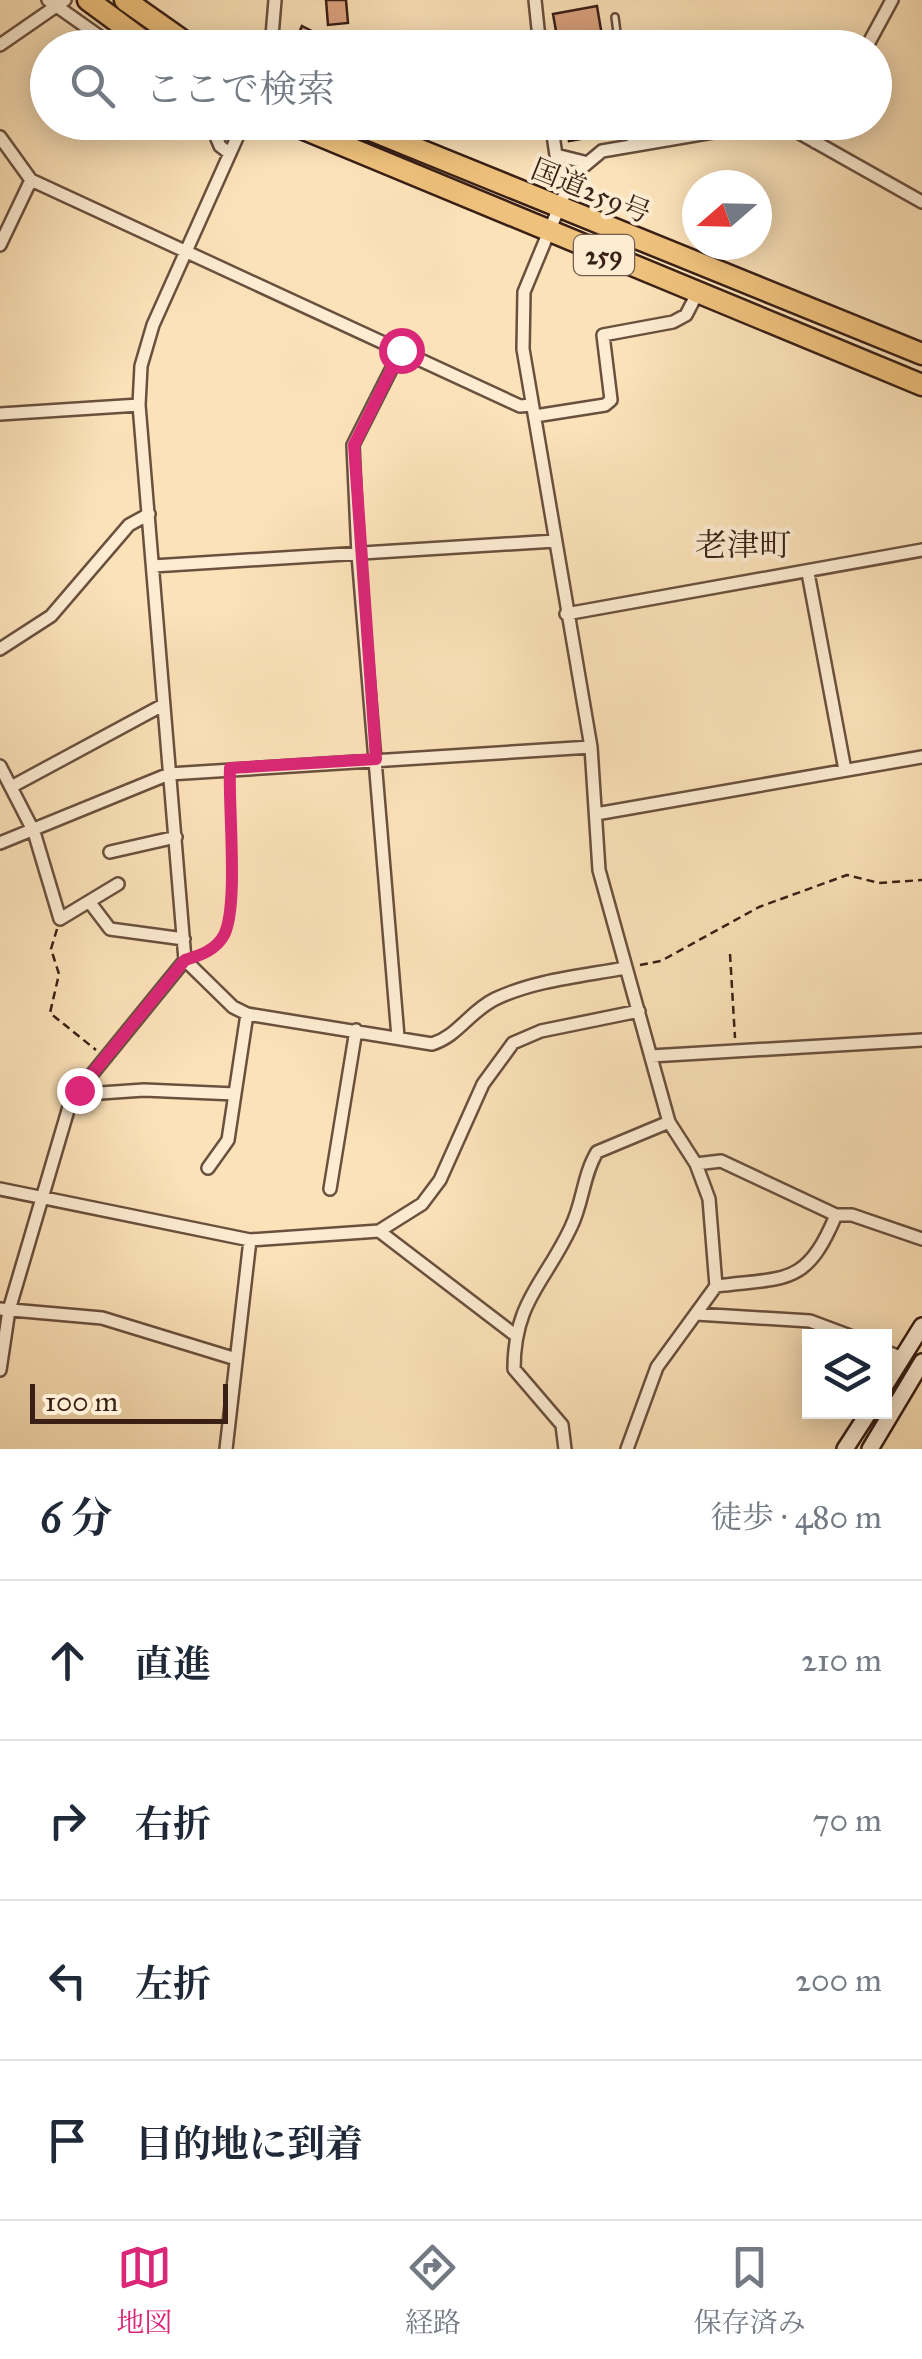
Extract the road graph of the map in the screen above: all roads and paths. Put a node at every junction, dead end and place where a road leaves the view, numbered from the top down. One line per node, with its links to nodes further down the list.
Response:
1 (88, 0): 9 (highway)
2 (125, 0): 10 (highway)
3 (275, 0): 11 (street)
4 (536, 0): 12 (street)
5 (892, 0): 14 (street)
6 (56, 2): 8 (street); 15 (street)
7 (615, 17): 13 (lane)
8 (93, 30)
9 (129, 30)
10 (167, 30)
11 (273, 30)
12 (538, 30)
13 (617, 30)
14 (876, 30)
15 (0, 45)
16 (0, 136): 29 (street)
17 (218, 140): 27 (street)
18 (236, 140): 27 (street)
19 (329, 140): 32 (highway, 国道259号 / 259)
20 (394, 140): 31 (highway, 国道259号 / 259)
21 (554, 140): 28 (street)
22 (630, 140): 26 (lane)
23 (662, 140): 26 (street)
24 (811, 140): 25 (street)
25 (814, 142): 30 (street)
26 (631, 145): 28 (street)
27 (230, 153): 34 (street)
28 (584, 162): 31 (street)
29 (31, 180): 33 (street); 34 (street)
30 (922, 202)
31 (558, 208): 32 (street); 37 (highway, 国道259号 / 259)
32 (548, 233): 35 (highway, 国道259号 / 259); 40 (street)
33 (0, 245)
34 (186, 253): 36 (street); 39 (street)
35 (698, 292): 38 (highway, 国道259号 / 259); 40 (street)
36 (401, 350): 40 (street); 45 (street)
37 (922, 354)
38 (922, 385)
39 (139, 404): 41 (street); 42 (street)
40 (533, 410): 43 (street)
41 (0, 414)
42 (149, 514): 46 (street); 49 (street)
43 (555, 541): 45 (street); 48 (street)
44 (922, 550): 47 (street)
45 (358, 554): 46 (street); 53 (street)
46 (152, 566): 50 (street)
47 (808, 573): 48 (street); 56 (street)
48 (566, 614): 51 (street)
49 (0, 649)
50 (163, 705): 57 (street); 58 (street)
51 (591, 747): 53 (street); 59 (street)
52 (922, 757): 56 (street)
53 (376, 759): 55 (street); 75 (street)
54 (0, 766): 58 (street)
55 (230, 768): 57 (street); 70 (lane)
56 (844, 770): 59 (street)
57 (170, 774): 60 (street); 61 (street)
58 (10, 786): 60 (street)
59 (596, 814): 71 (street)
60 (34, 832): 62 (street); 67 (street)
61 (176, 838): 63 (street); 68 (street)
62 (0, 843)
63 (110, 852)
64 (922, 880): 71 (path)
65 (118, 884): 66 (street)
66 (91, 904): 67 (street); 68 (street)
67 (60, 918): 78 (path)
68 (184, 940): 70 (street)
69 (730, 954): 77 (path)
70 (185, 960): 73 (street); 78 (street)
71 (626, 968): 72 (street); 75 (street)
72 (638, 1011): 79 (street); 89 (street)
73 (247, 1014): 74 (street); 81 (street)
74 (356, 1030): 75 (street); 86 (street)
75 (398, 1037)
76 (922, 1040): 77 (street)
77 (736, 1050): 79 (street)
78 (106, 1056): 80 (street)
79 (651, 1056): 82 (street)
80 (79, 1090): 81 (street); 87 (street)
81 (235, 1094): 84 (street)
82 (669, 1122): 83 (street); 97 (street)
83 (696, 1164): 88 (street); 92 (street)
84 (208, 1168)
85 (0, 1190): 87 (street)
86 (330, 1190)
87 (40, 1197): 91 (street); 93 (street)
88 (836, 1214): 90 (street); 92 (street)
89 (379, 1231): 91 (street); 97 (street)
90 (922, 1239)
91 (250, 1240): 100 (street)
92 (716, 1286): 94 (street)
93 (4, 1309): 100 (street); 102 (street)
94 (696, 1314): 96 (street); 107 (street)
95 (922, 1326): 99 (street)
96 (831, 1329)
97 (515, 1335): 106 (street)
98 (892, 1353): 99 (street)
99 (903, 1358): 103 (street)
100 (236, 1360): 105 (street)
101 (922, 1362): 109 (street)
102 (0, 1370)
103 (892, 1375)
104 (864, 1419): 108 (street)
105 (226, 1449)
106 (565, 1449)
107 (627, 1449)
108 (845, 1449)
109 (870, 1449)

